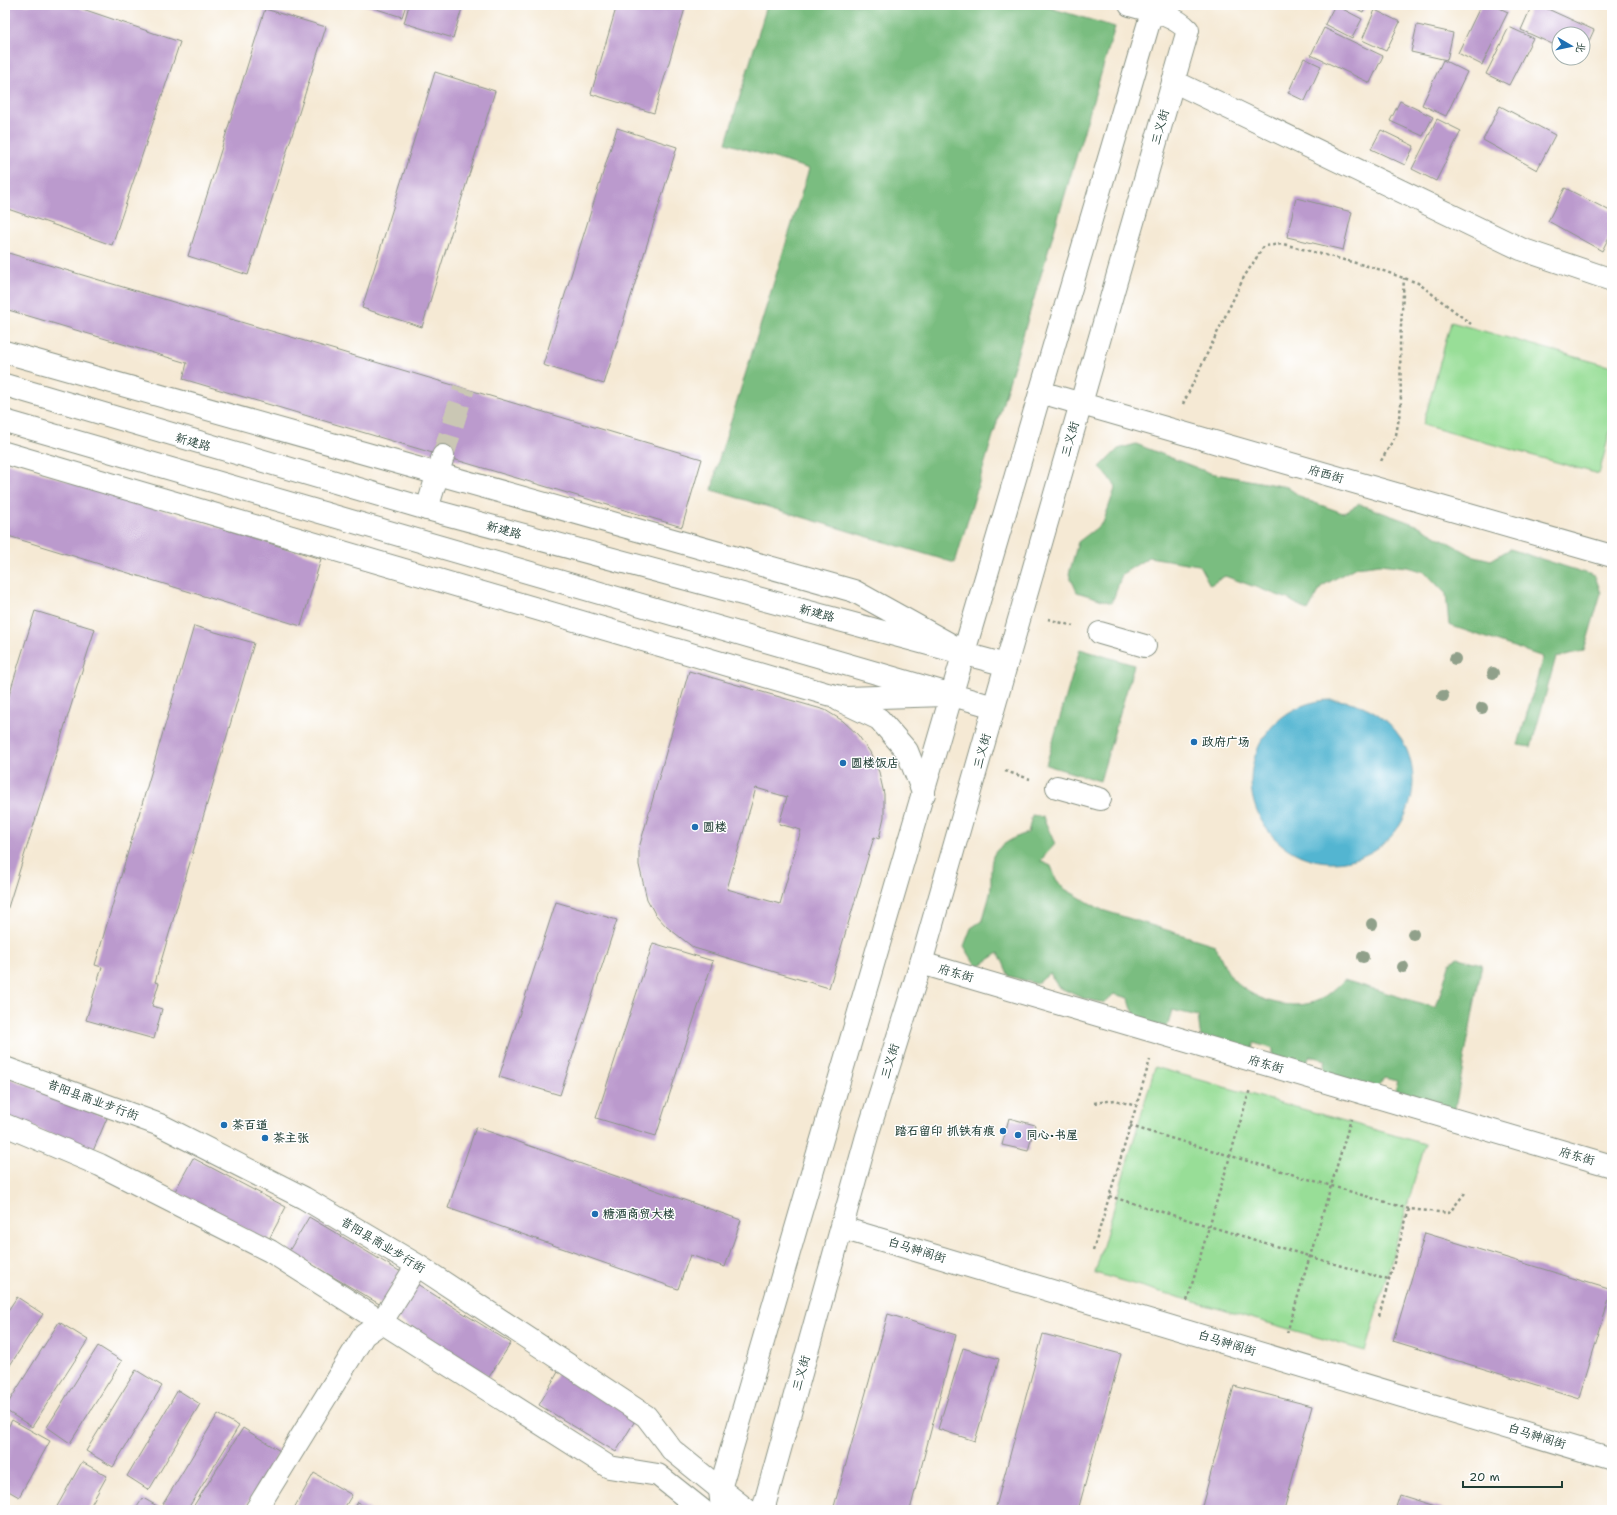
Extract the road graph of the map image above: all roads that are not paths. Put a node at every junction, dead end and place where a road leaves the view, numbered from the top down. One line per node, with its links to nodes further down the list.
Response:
1 (1130, 5): 2 (main road, 三义街)
2 (1152, 12): 3 (main road, 三义街); 7 (main road)
3 (1173, 81): 4 (main road); 8 (main road, 三义街)
4 (1612, 280)
5 (5, 352): 11 (main road)
6 (5, 385): 12 (main road, 新建路)
7 (1040, 392): 8 (main road, 府西街); 16 (main road)
8 (1081, 403): 13 (main road, 府西街); 17 (main road, 三义街)
9 (5, 421): 19 (main road)
10 (5, 453): 18 (main road)
11 (440, 466): 12 (main road); 16 (main road)
12 (427, 509): 16 (main road, 新建路)
13 (1612, 556)
14 (1100, 633): 15 (main road)
15 (1145, 646)
16 (964, 652): 17 (main road, 新建路); 19 (main road)
17 (1006, 665): 20 (main road, 三义街)
18 (827, 694): 19 (main road); 22 (main road)
19 (953, 695): 20 (main road); 22 (main road)
20 (994, 707): 24 (main road, 三义街)
21 (1057, 786): 23 (main road)
22 (924, 794): 32 (main road)
23 (1100, 799)
24 (921, 963): 27 (main road, 府东街); 28 (main road, 三义街)
25 (5, 1068): 29 (main road, 昔阳县商业步行街)
26 (5, 1125): 30 (main road)
27 (1612, 1166)
28 (842, 1228): 31 (main road, 白马神阁街); 37 (main road, 三义街)
29 (418, 1265): 30 (main road); 32 (main road, 昔阳县商业步行街)
30 (380, 1322): 33 (main road); 34 (main road)
31 (1612, 1458)
32 (720, 1489): 35 (main road); 36 (main road, 昔阳县商业步行街)
33 (256, 1510)
34 (702, 1510)
35 (722, 1510)
36 (746, 1510)
37 (763, 1510)

